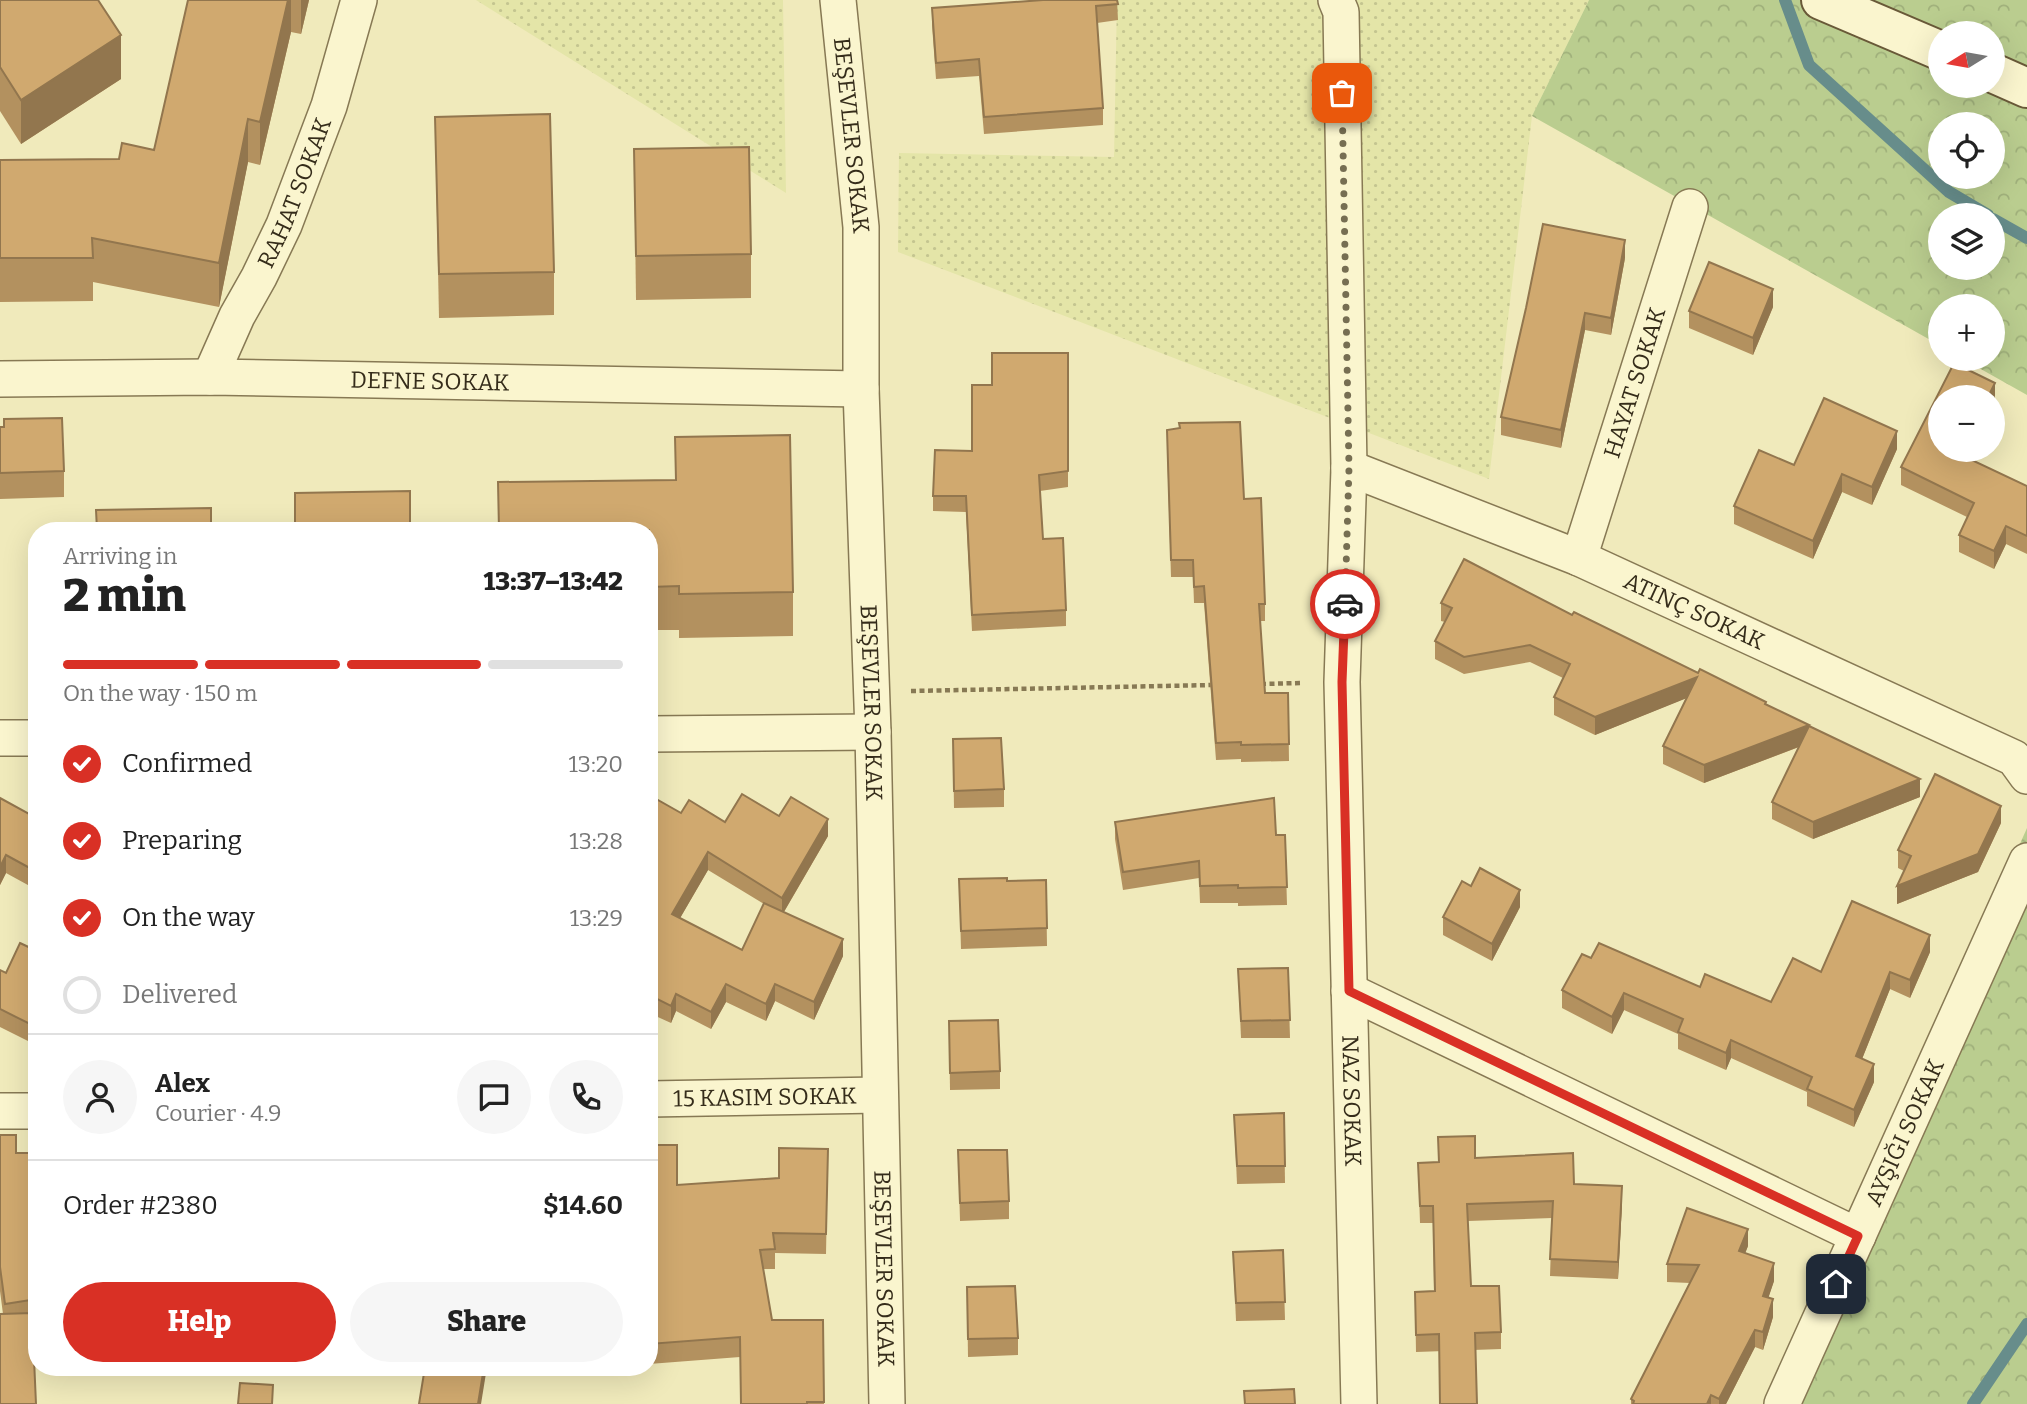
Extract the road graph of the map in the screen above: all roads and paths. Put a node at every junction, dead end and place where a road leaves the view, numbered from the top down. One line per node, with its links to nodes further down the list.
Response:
1 (359, 0): 9 (street, RAHAT SOKAK)
2 (838, 0): 11 (street, BEŞEVLER SOKAK)
3 (1336, 0): 12 (street, NAZ SOKAK)
4 (1832, 4): 5 (street)
5 (1928, 45)
6 (2006, 79): 7 (street)
7 (2027, 88)
8 (1689, 207): 13 (street, HAYAT SOKAK)
9 (210, 377): 10 (street, DEFNE SOKAK); 11 (street, DEFNE SOKAK)
10 (0, 379)
11 (861, 389): 17 (street, BEŞEVLER SOKAK)
12 (1349, 468): 13 (street); 14 (street, NAZ SOKAK)
13 (1579, 558): 22 (street)
14 (1342, 682): 16 (path); 24 (street, NAZ SOKAK)
15 (1218, 684): 17 (path)
16 (1259, 684)
17 (872, 692): 18 (street, BEŞEVLER SOKAK)
18 (873, 732): 19 (street); 25 (street, BEŞEVLER SOKAK)
19 (658, 734)
20 (0, 738): 21 (street)
21 (28, 738)
22 (2027, 776)
23 (2027, 861): 29 (street)
24 (1349, 991): 29 (street); 31 (street, NAZ SOKAK)
25 (880, 1095): 26 (street); 30 (street, BEŞEVLER SOKAK)
26 (658, 1099)
27 (0, 1111): 28 (street)
28 (28, 1111)
29 (1858, 1236): 32 (street)
30 (887, 1404)
31 (1359, 1404)
32 (1782, 1404)

